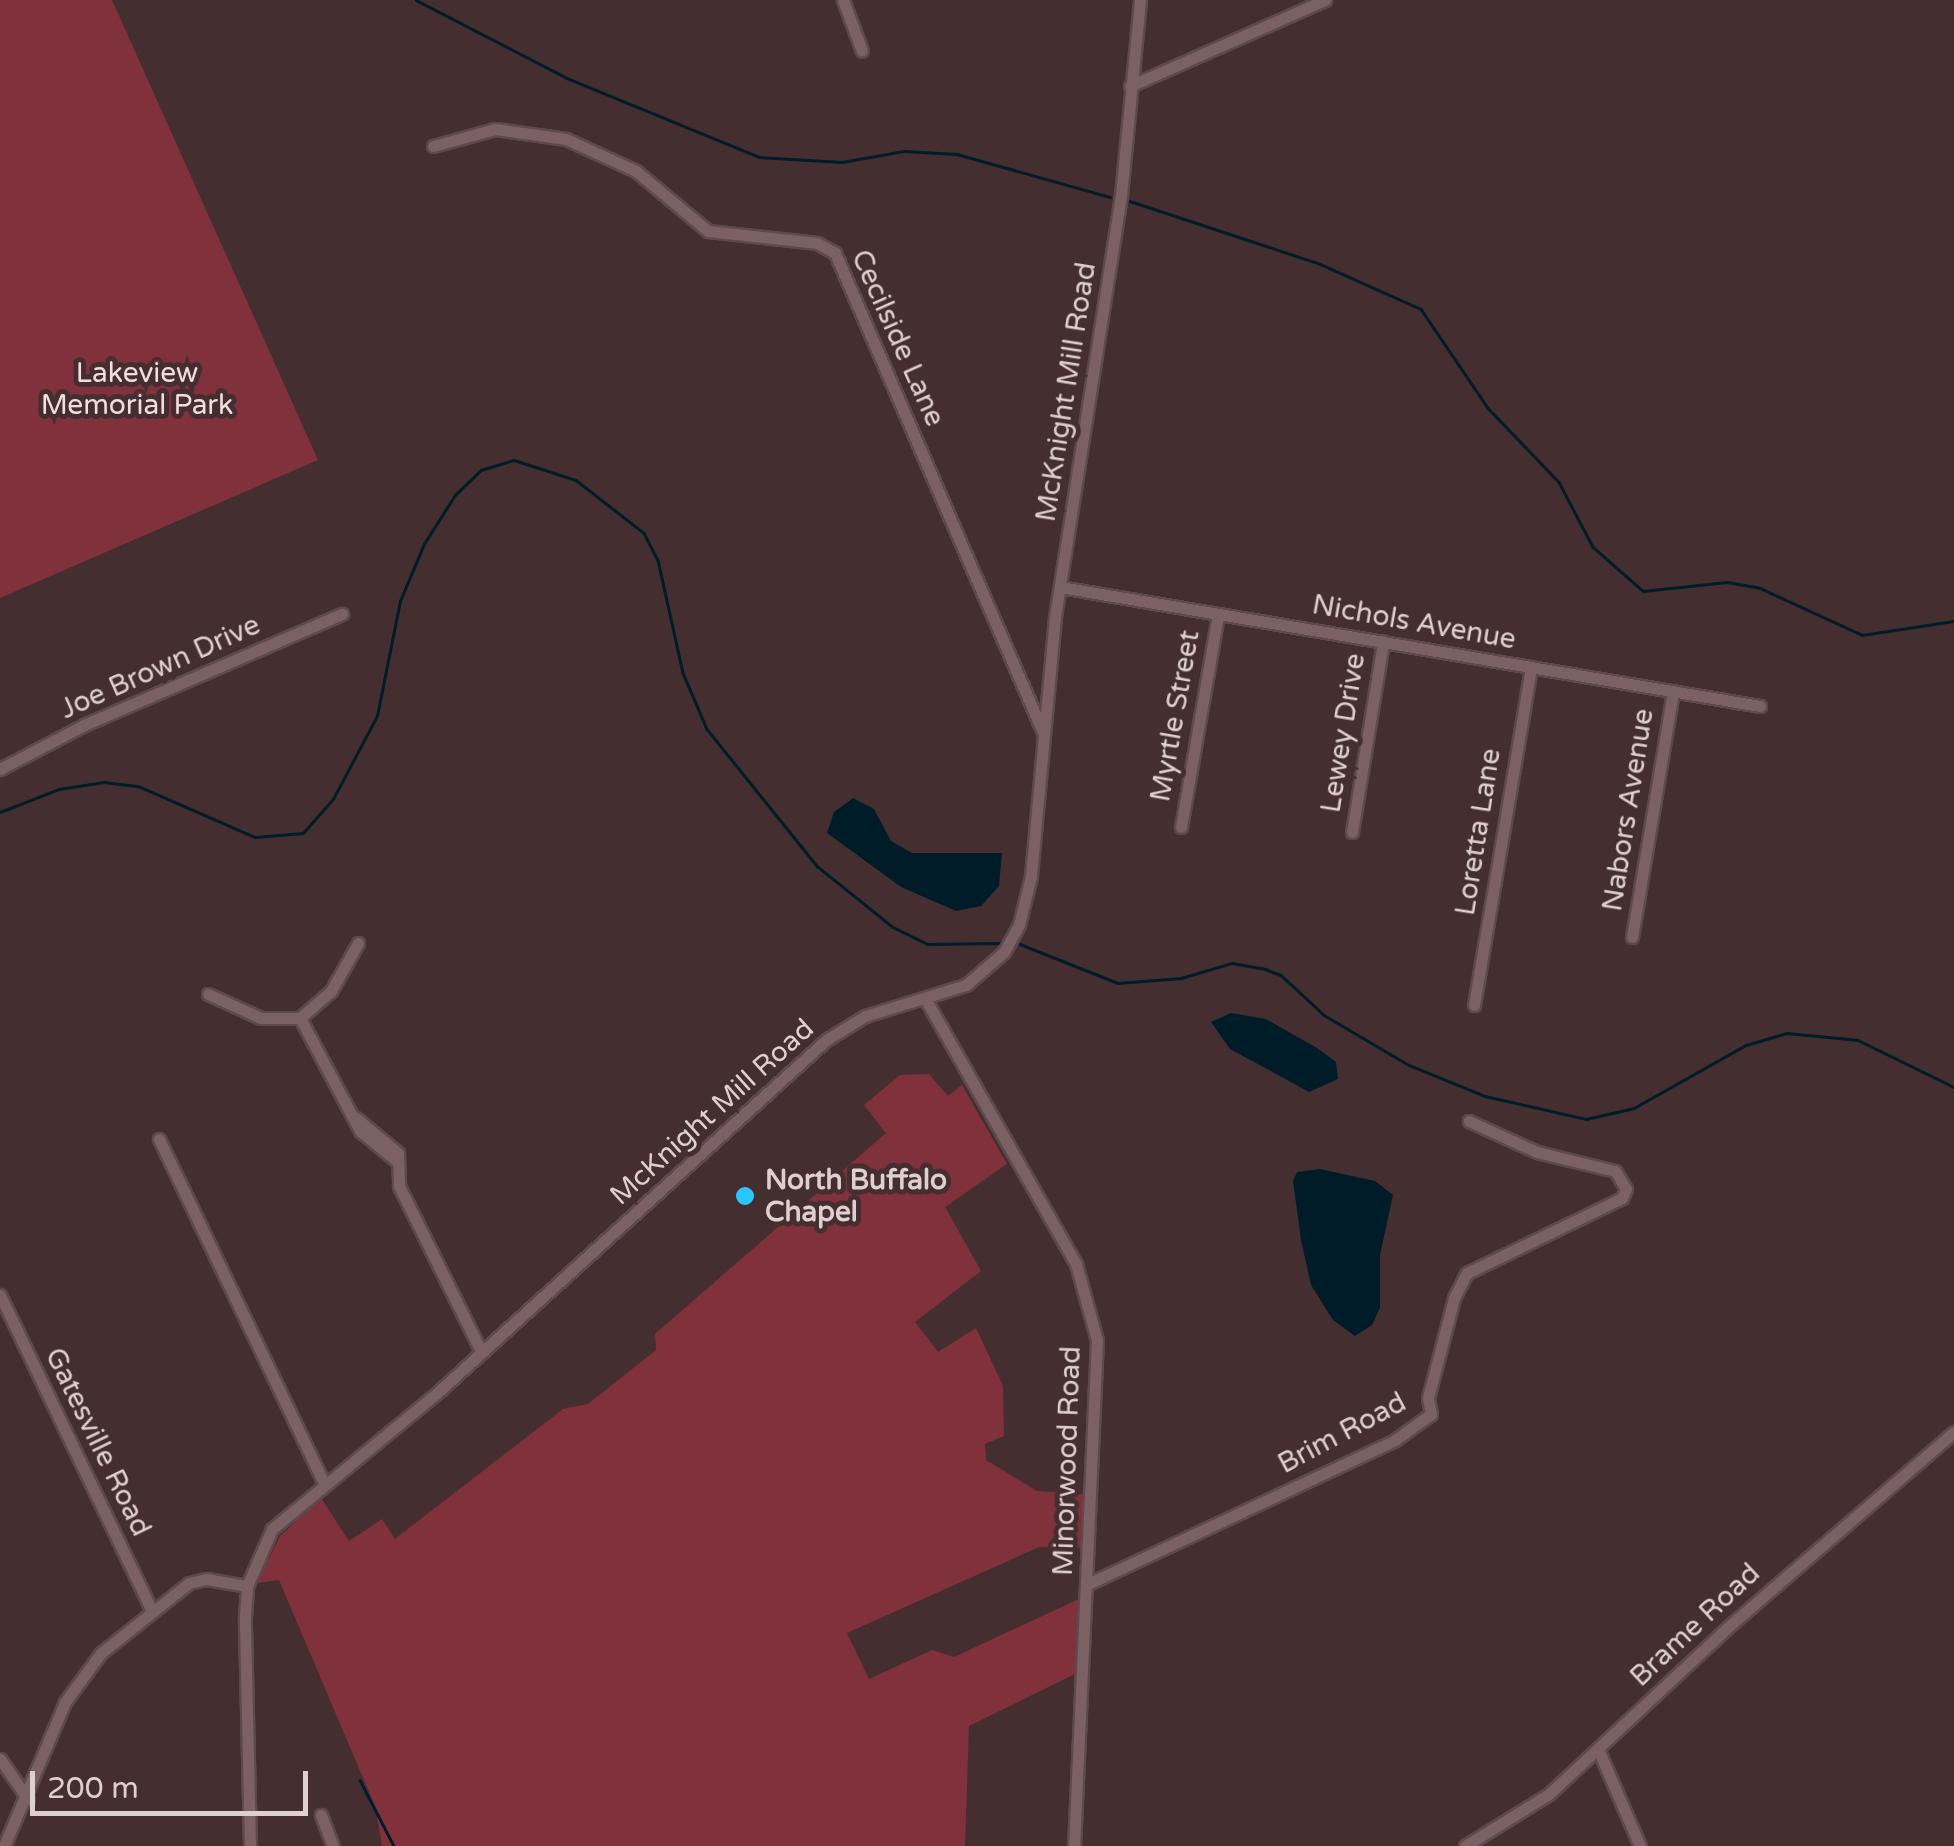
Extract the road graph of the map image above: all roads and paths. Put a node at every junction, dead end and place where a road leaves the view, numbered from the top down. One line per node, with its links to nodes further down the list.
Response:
1 (842, 0): 4 (street)
2 (1140, 0): 5 (street, McKnight Mill Road)
3 (1325, 0): 5 (street)
4 (862, 51)
5 (1130, 86): 7 (street, McKnight Mill Road)
6 (434, 146): 14 (street, Cecilside Lane)
7 (1060, 587): 9 (street, Nichols Avenue); 14 (street, McKnight Mill Road)
8 (342, 614): 15 (street, Joe Brown Drive)
9 (1218, 614): 10 (street, Nichols Avenue); 16 (street, Myrtle Street)
10 (1383, 642): 11 (street, Nichols Avenue); 17 (street, Lewey Drive)
11 (1530, 667): 12 (street, Nichols Avenue); 22 (street, Loretta Lane)
12 (1673, 691): 13 (street, Nichols Avenue); 18 (street, Nabors Avenue)
13 (1760, 706)
14 (1043, 734): 21 (street, McKnight Mill Road)
15 (0, 769)
16 (1180, 827)
17 (1352, 832)
18 (1632, 938)
19 (358, 943): 23 (street)
20 (208, 994): 23 (street)
21 (926, 1000): 27 (street, McKnight Mill Road); 30 (street, Minorwood Road)
22 (1474, 1005)
23 (300, 1018): 27 (street)
24 (1469, 1122): 30 (street, Brim Road)
25 (158, 1139): 29 (street)
26 (0, 1295): 32 (street, Gatesville Road)
27 (482, 1353): 29 (street, McKnight Mill Road)
28 (1954, 1432): 33 (street, Brame Road)
29 (324, 1484): 31 (street, McKnight Mill Road)
30 (1088, 1584): 40 (street, Minorwood Road)
31 (247, 1586): 32 (street); 38 (street)
32 (151, 1610): 35 (street)
33 (1598, 1749): 41 (street, Brame Road); 42 (street)
34 (0, 1759): 35 (street)
35 (28, 1799): 37 (street)
36 (320, 1815): 39 (street)
37 (4, 1846)
38 (250, 1846)
39 (333, 1846)
40 (1074, 1846)
41 (1465, 1846)
42 (1640, 1846)

